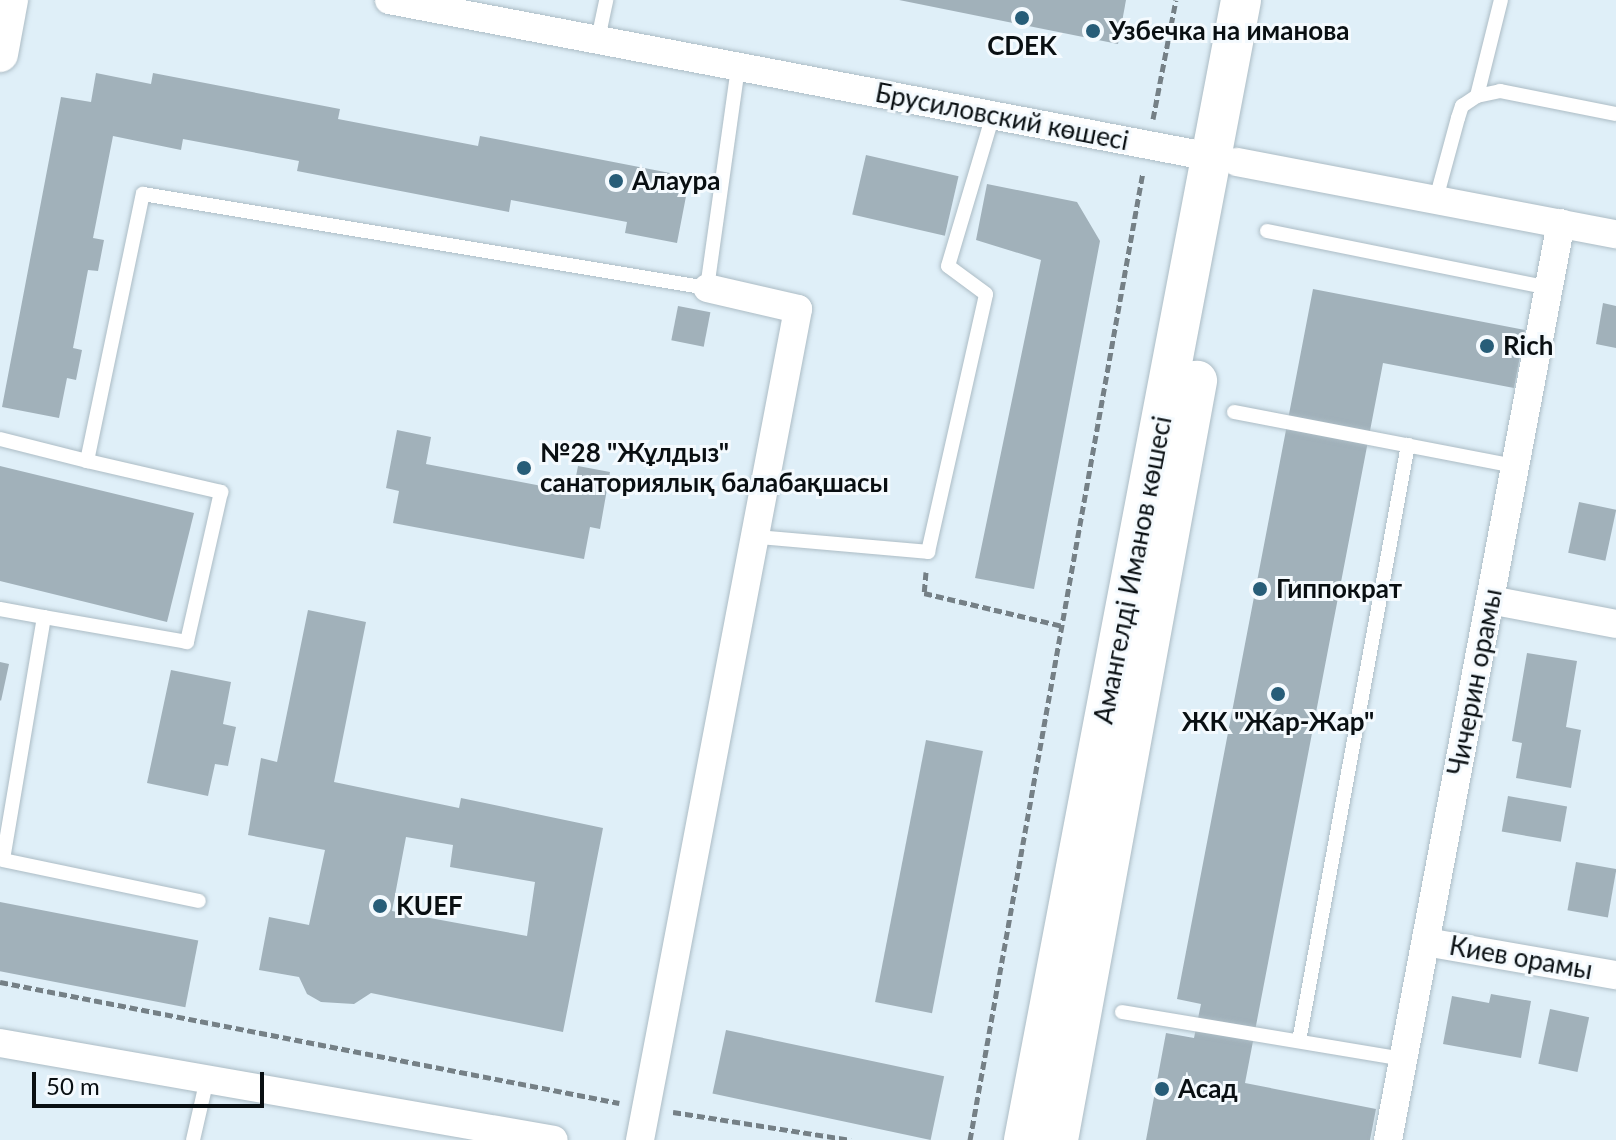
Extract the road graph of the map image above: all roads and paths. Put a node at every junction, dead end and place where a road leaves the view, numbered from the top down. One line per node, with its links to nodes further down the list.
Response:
1 (10, 0): 9 (street)
2 (389, 0): 8 (street, Брусиловский көшесі)
3 (606, 0): 8 (lane)
4 (1176, 0): 14 (path)
5 (1241, 0): 15 (main road, Амангелді Иманов көшесі)
6 (1268, 0): 15 (main road, Амангелді Иманов көшесі)
7 (1501, 0): 11 (lane)
8 (598, 39): 10 (street, Брусиловский көшесі)
9 (0, 54)
10 (738, 67): 13 (street, Брусиловский көшесі); 20 (lane)
11 (1477, 96): 12 (lane); 16 (lane)
12 (1616, 114)
13 (993, 115): 14 (street, Брусиловский көшесі); 28 (lane)
14 (1148, 145): 15 (street, Брусиловский көшесі); 33 (path)
15 (1224, 159): 16 (street, Брусиловский көшесі); 49 (main road, Амангелді Иманов көшесі); 50 (main road, Амангелді Иманов көшесі)
16 (1436, 199): 17 (street, Брусиловский көшесі)
17 (1561, 223): 19 (street, Брусиловский көшесі); 21 (street, Чичерин орамы)
18 (1267, 231): 21 (lane)
19 (1616, 234)
20 (707, 288): 25 (lane); 27 (street)
21 (1549, 288): 26 (street, Чичерин орамы)
22 (1234, 412): 24 (lane)
23 (0, 439): 25 (lane)
24 (1408, 445): 26 (lane); 39 (lane)
25 (87, 461): 31 (lane)
26 (1515, 466): 29 (street, Чичерин орамы)
27 (758, 537): 28 (lane); 43 (street)
28 (928, 552): 33 (path)
29 (1490, 600): 32 (street); 35 (street, Чичерин орамы)
30 (0, 609): 31 (lane)
31 (44, 617): 34 (lane)
32 (1616, 624)
33 (1062, 626): 48 (path)
34 (199, 901)
35 (1426, 942): 36 (street, Киев орамы); 41 (street, Чичерин орамы)
36 (1616, 975)
37 (0, 982): 43 (path)
38 (1122, 1012): 39 (lane)
39 (1299, 1041): 41 (lane)
40 (0, 1043): 42 (street)
41 (1403, 1059): 51 (street, Чичерин орамы)
42 (207, 1079): 44 (lane); 45 (street)
43 (647, 1108): 46 (street); 47 (path)
44 (193, 1140)
45 (554, 1140)
46 (640, 1140)
47 (851, 1140)
48 (970, 1140)
49 (1024, 1140)
50 (1058, 1140)
51 (1388, 1140)

